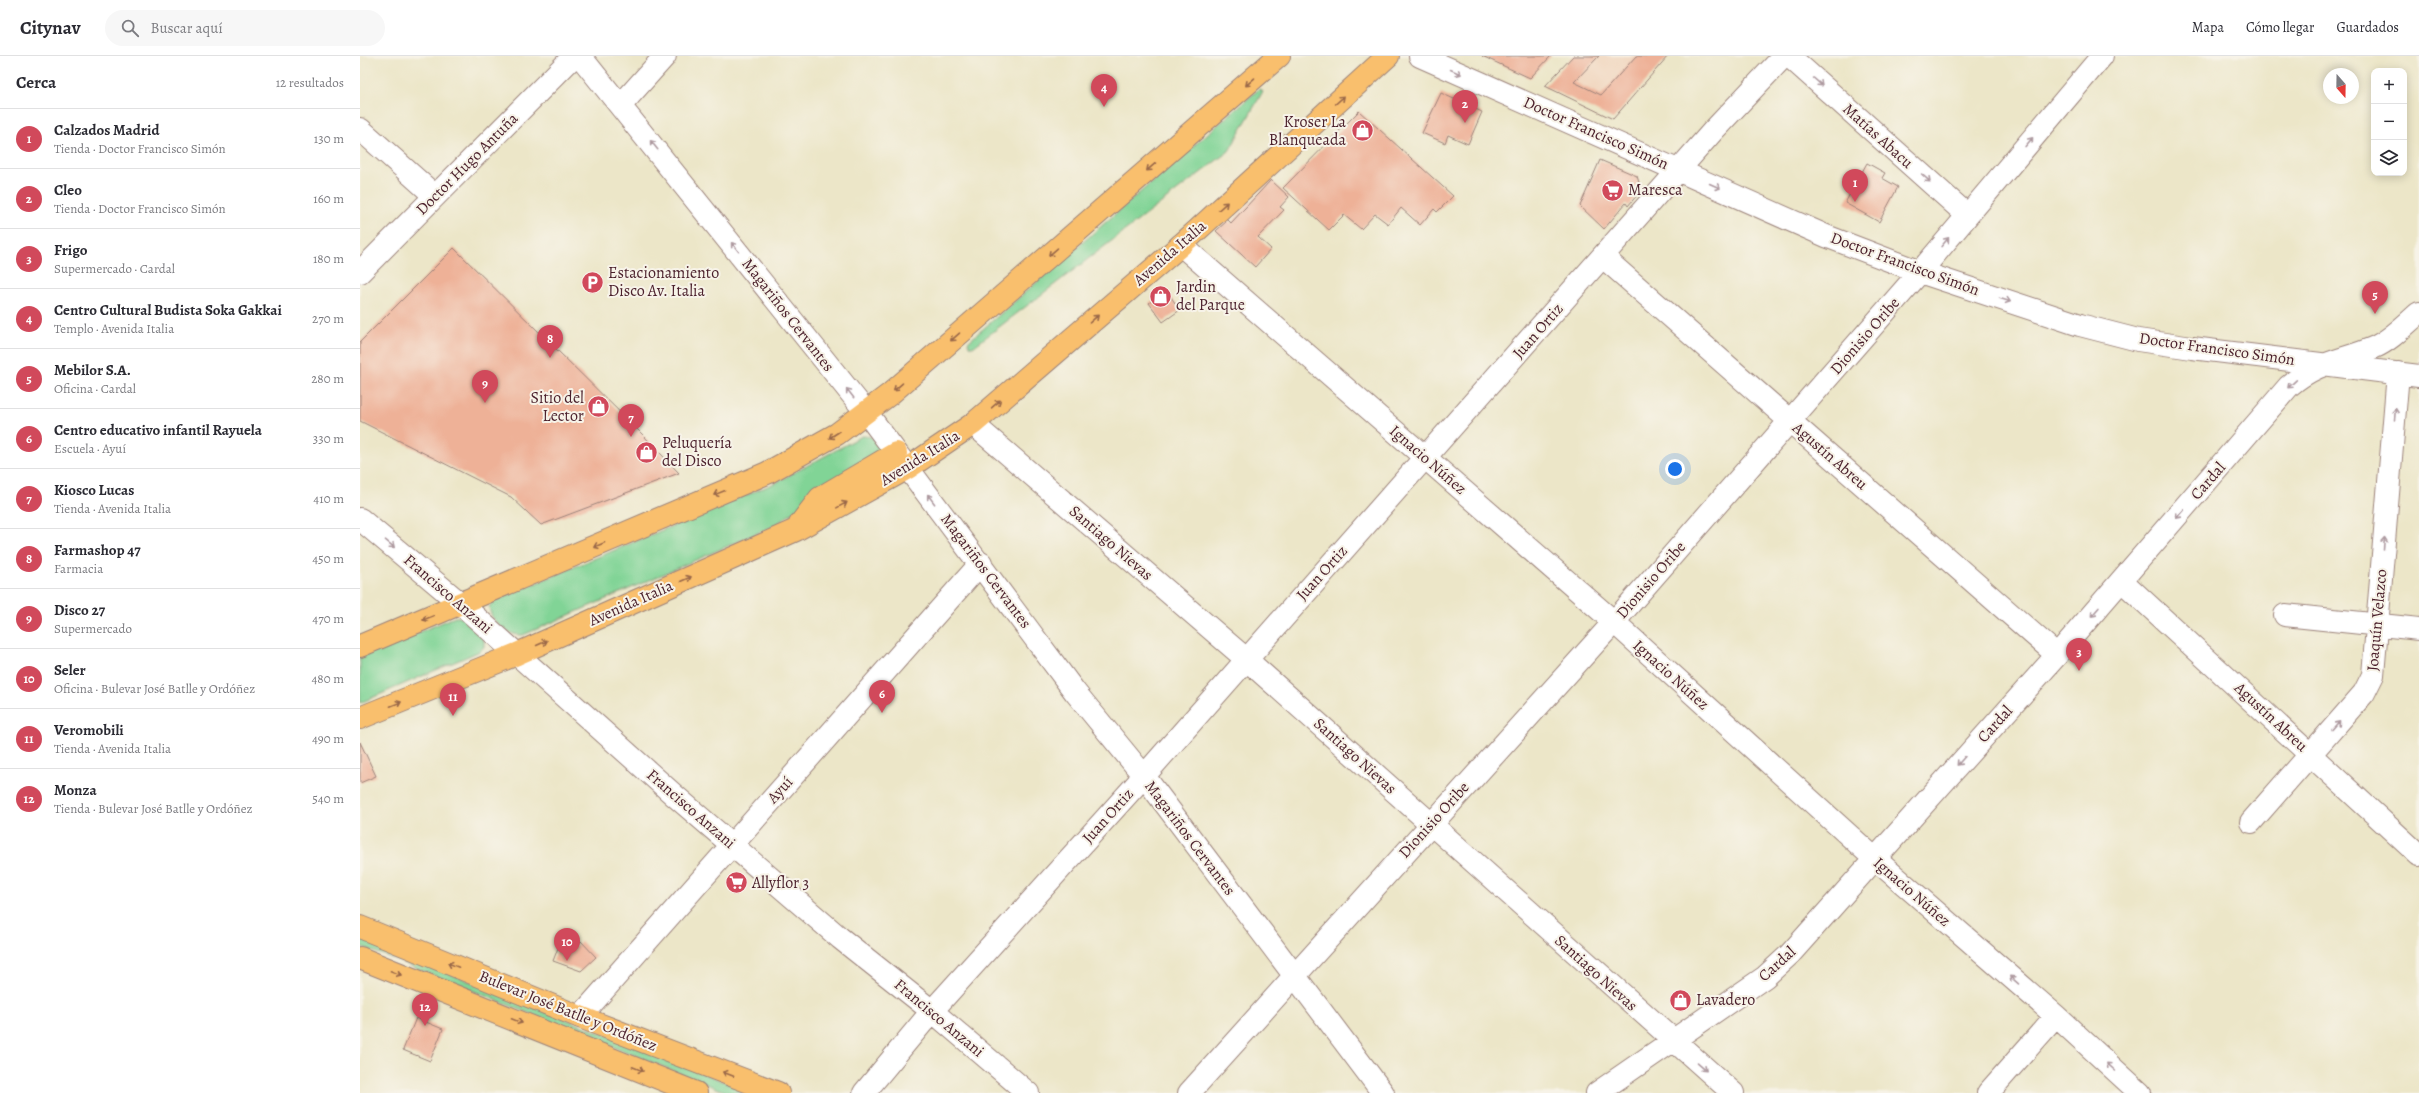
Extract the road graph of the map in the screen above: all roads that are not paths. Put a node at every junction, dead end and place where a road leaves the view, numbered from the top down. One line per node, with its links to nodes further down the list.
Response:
1 (574, 56): 13 (street, Doctor Hugo Antuña)
2 (580, 56): 10 (street, Magariños Cervantes)
3 (665, 56): 10 (street)
4 (1279, 56): 23 (main road, one-way to 23)
5 (1388, 56): 15 (main road, Avenida Italia, one-way to 5)
6 (1420, 56): 12 (street, Doctor Francisco Simón, one-way to 12)
7 (1784, 56): 12 (street, Juan Ortiz)
8 (1789, 56): 14 (street, Matías Abacu, one-way to 14)
9 (2102, 56): 14 (street, Dionisio Oribe, one-way to 9)
10 (622, 105): 23 (street, Magariños Cervantes, one-way to 10)
11 (360, 129): 13 (street)
12 (1680, 170): 16 (street, Juan Ortiz); 18 (street, Doctor Francisco Simón, one-way to 18)
13 (435, 196): 17 (street, Doctor Hugo Antuña)
14 (1967, 215): 18 (street, Dionisio Oribe, one-way to 14)
15 (1181, 245): 25 (main road, Avenida Italia, one-way to 15); 26 (street, Ignacio Núñez)
16 (1603, 257): 24 (street, Agustín Abreu); 26 (street, Juan Ortiz)
17 (360, 272)
18 (1920, 272): 21 (street, Doctor Francisco Simón, one-way to 21); 24 (street, Dionisio Oribe)
19 (2419, 313): 20 (street, Cardal)
20 (2377, 346): 21 (street, Cardal); 22 (street)
21 (2325, 363): 22 (street, Doctor Francisco Simón); 30 (street, Cardal, one-way to 30)
22 (2408, 374): 34 (street, Joaquín Velazco, one-way to 22)
23 (866, 412): 27 (street, Magariños Cervantes); 31 (main road, one-way to 31)
24 (1790, 421): 33 (street, Dionisio Oribe); 38 (street, Agustín Abreu)
25 (973, 424): 27 (main road, Avenida Italia); 39 (street, Santiago Nievas)
26 (1426, 458): 33 (street, Ignacio Núñez); 39 (street, Juan Ortiz)
27 (902, 460): 29 (street, Magariños Cervantes, one-way to 27); 37 (main road, Avenida Italia, one-way to 27)
28 (360, 519): 31 (street, Francisco Anzani, one-way to 31)
29 (981, 564): 42 (street, Magariños Cervantes); 45 (street, Ayuí)
30 (2122, 581): 38 (street, Cardal, one-way to 38); 41 (street, Agustín Abreu)
31 (461, 604): 36 (main road, one-way to 36); 37 (street, Francisco Anzani)
32 (2285, 616): 34 (street)
33 (1614, 622): 44 (street, Dionisio Oribe); 47 (street, Ignacio Núñez)
34 (2377, 624): 35 (street); 41 (street, Joaquín Velazco, one-way to 34)
35 (2419, 629)
36 (360, 646)
37 (517, 654): 40 (main road, Avenida Italia, one-way to 37); 45 (street, Francisco Anzani)
38 (2057, 655): 47 (street, Cardal, one-way to 47)
39 (1246, 659): 42 (street, Juan Ortiz); 44 (street, Santiago Nievas)
40 (360, 718)
41 (2311, 754): 43 (street, Joaquín Velazco); 46 (street, Agustín Abreu)
42 (1144, 776): 50 (street, Magariños Cervantes); 51 (street, Juan Ortiz)
43 (2251, 822)
44 (1431, 824): 50 (street, Dionisio Oribe); 54 (street, Santiago Nievas)
45 (731, 844): 51 (street, Francisco Anzani); 53 (street, Ayuí)
46 (2419, 855)
47 (1874, 859): 52 (street, Ignacio Núñez, one-way to 47); 54 (street, Cardal)
48 (360, 927): 53 (main road, Bulevar José Batlle y Ordóñez, one-way to 48)
49 (360, 958): 55 (main road, Bulevar José Batlle y Ordóñez, one-way to 55)
50 (1294, 975): 59 (street, Dionisio Oribe); 60 (street, Magariños Cervantes)
51 (932, 1011): 57 (street, Juan Ortiz); 58 (street, Francisco Anzani)
52 (2056, 1016): 63 (street); 64 (street, Ignacio Núñez, one-way to 52)
53 (580, 1017): 56 (main road, Bulevar José Batlle y Ordóñez, one-way to 53)
54 (1672, 1041): 61 (street, Cardal); 62 (street, Santiago Nievas, one-way to 62)
55 (696, 1093)
56 (778, 1093)
57 (864, 1093)
58 (1028, 1093)
59 (1189, 1093)
60 (1383, 1093)
61 (1597, 1093)
62 (1733, 1093)
63 (1988, 1093)
64 (2140, 1093)

